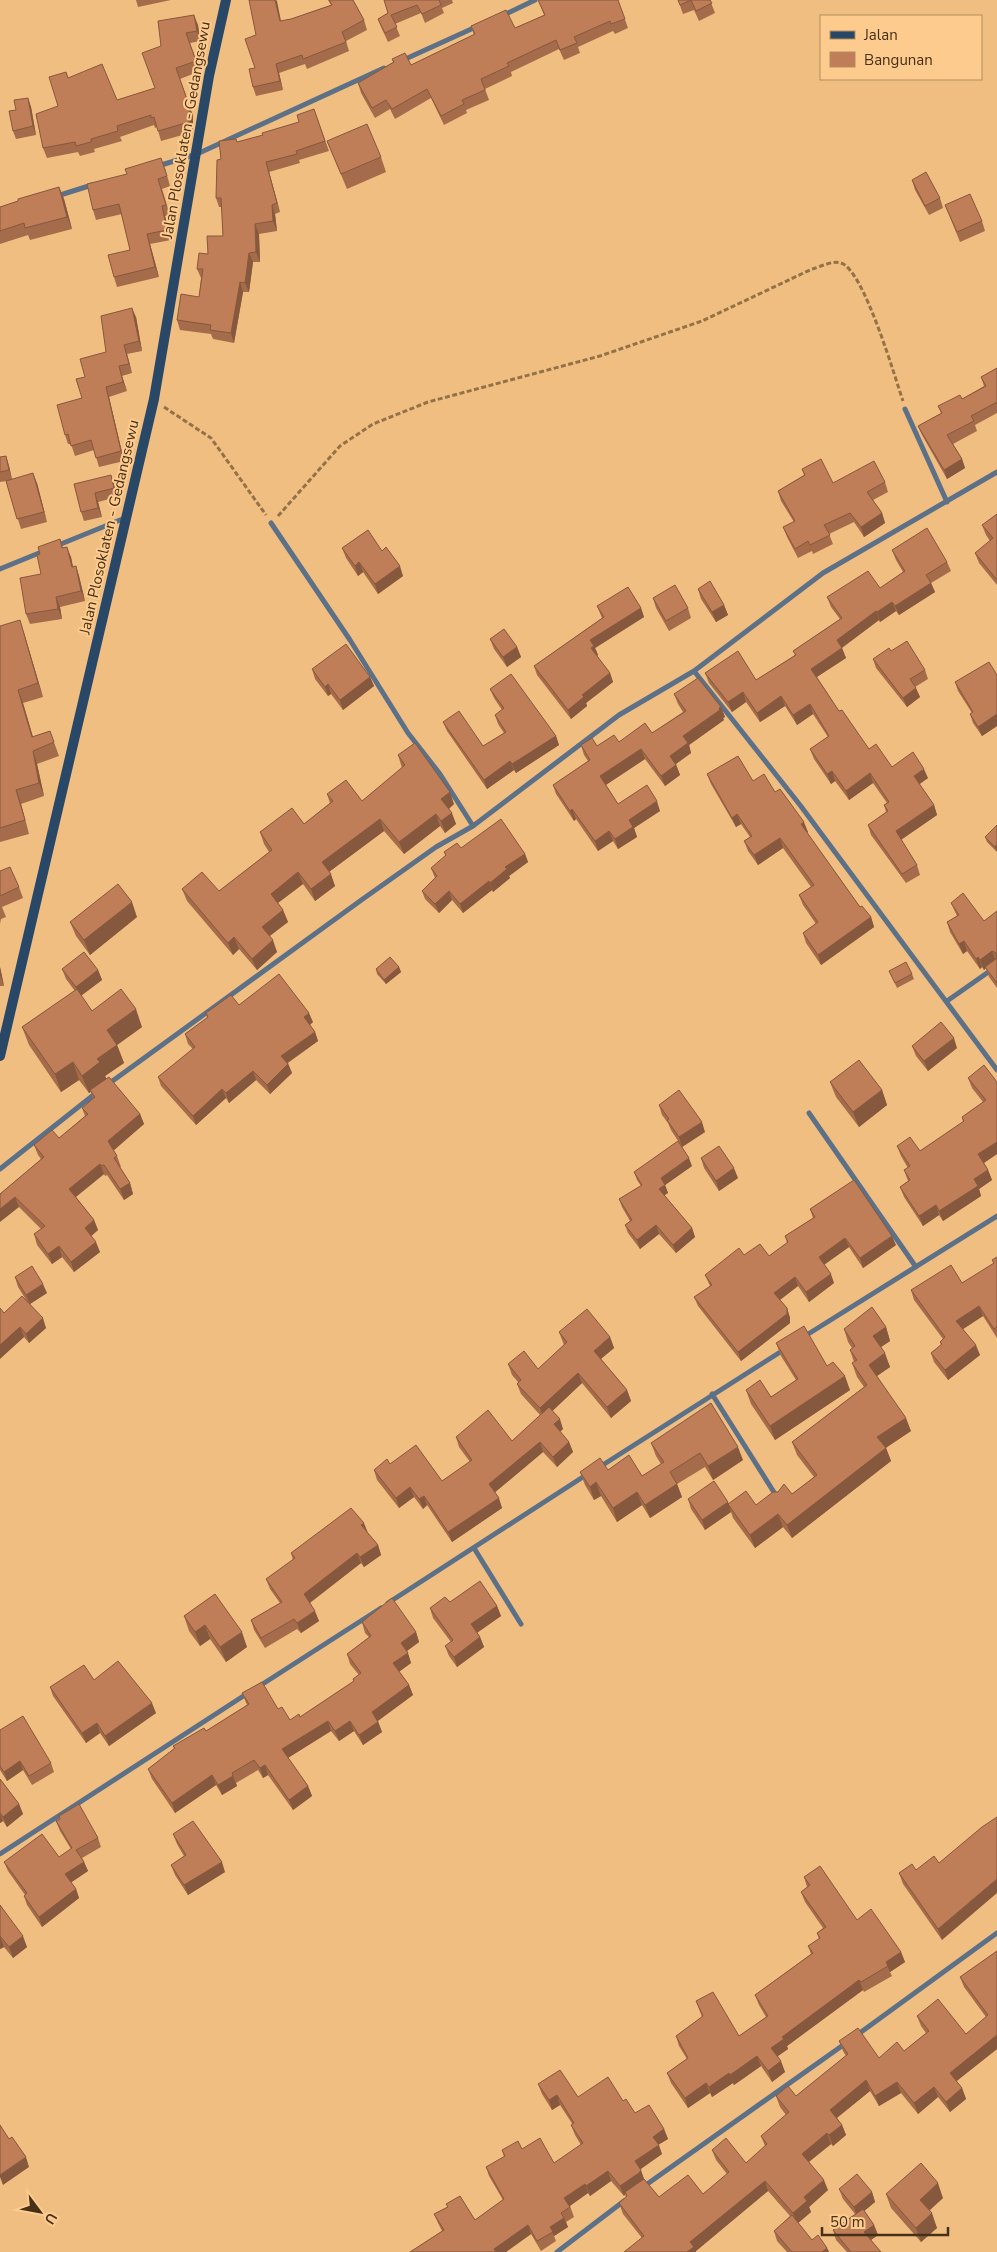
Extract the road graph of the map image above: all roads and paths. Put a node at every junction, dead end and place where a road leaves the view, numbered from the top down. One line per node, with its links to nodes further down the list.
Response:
1 (226, 0): 5 (main road, Jalan Plosoklaten - Gedangsewu)
2 (535, 0): 3 (street)
3 (493, 19)
4 (484, 23): 5 (street)
5 (197, 154): 6 (street); 9 (main road, Jalan Plosoklaten - Gedangsewu)
6 (150, 168)
7 (103, 182): 8 (street)
8 (47, 199)
9 (154, 400): 13 (main road, Jalan Plosoklaten - Gedangsewu); 14 (path)
10 (905, 409): 12 (street); 14 (path)
11 (997, 472): 12 (street)
12 (947, 502): 16 (street)
13 (128, 517): 15 (street); 20 (main road, Jalan Plosoklaten - Gedangsewu)
14 (271, 523): 17 (street)
15 (0, 569)
16 (694, 672): 17 (street); 19 (street)
17 (472, 826): 23 (street)
18 (997, 966): 19 (street)
19 (946, 1001): 21 (street)
20 (0, 1056)
21 (997, 1070)
22 (809, 1113): 25 (street)
23 (0, 1169)
24 (997, 1216): 25 (street)
25 (916, 1268): 26 (street)
26 (797, 1341)
27 (789, 1346): 28 (street)
28 (712, 1394): 29 (street); 30 (street)
29 (780, 1502)
30 (474, 1548): 31 (street); 32 (street)
31 (521, 1624)
32 (0, 1854)
33 (997, 1933): 34 (street)
34 (636, 2192)
35 (628, 2198): 36 (street)
36 (556, 2252)

